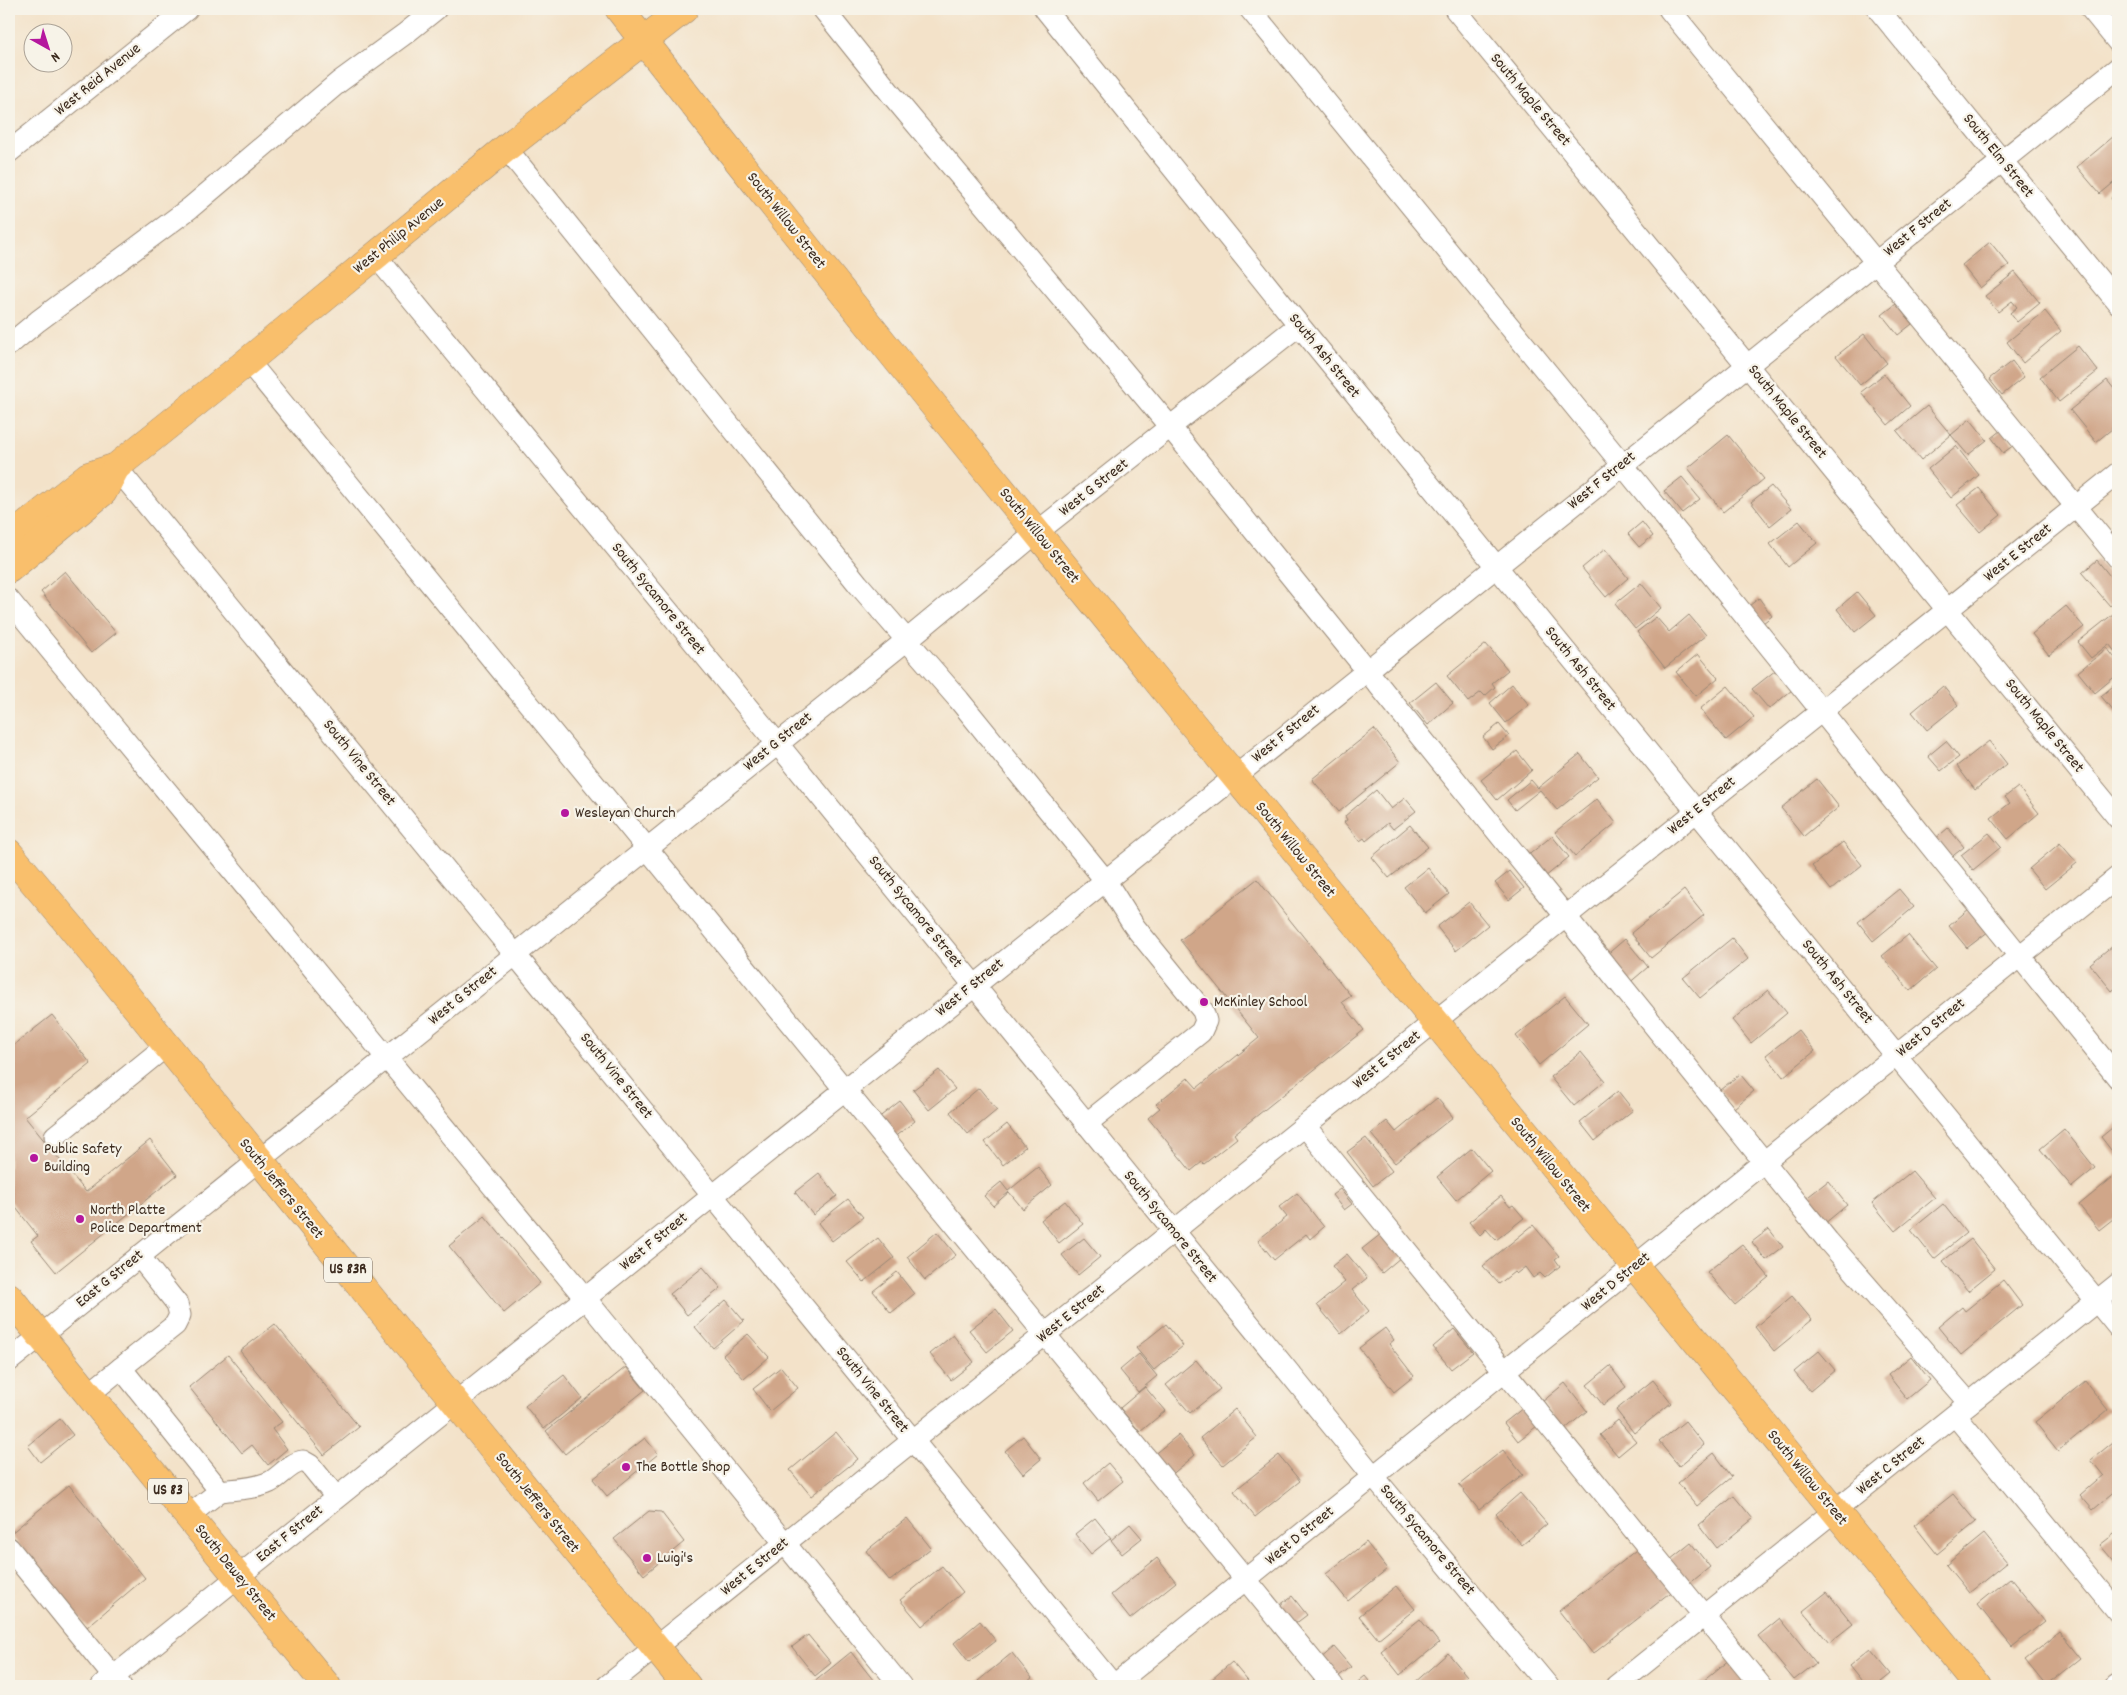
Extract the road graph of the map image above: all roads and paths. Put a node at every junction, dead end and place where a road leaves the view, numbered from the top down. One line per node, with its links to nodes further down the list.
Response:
1 (187, 9): 16 (street, West Reid Avenue)
2 (436, 9): 22 (street)
3 (619, 9): 12 (main road, South Willow Street)
4 (684, 9): 12 (main road, West Philip Avenue)
5 (823, 9): 25 (street)
6 (1045, 9): 21 (street, South Ash Street)
7 (1250, 9): 26 (street)
8 (1455, 9): 24 (street, South Maple Street)
9 (1670, 9): 19 (street)
10 (1878, 9): 17 (street, South Elm Street)
11 (2091, 9): 13 (street)
12 (644, 41): 15 (main road, West Philip Avenue); 30 (main road, South Willow Street)
13 (2118, 42)
14 (2118, 68): 17 (street, West F Street)
15 (506, 148): 18 (main road, West Philip Avenue); 37 (street)
16 (9, 152)
17 (2002, 161): 19 (street, West F Street); 20 (street, South Elm Street)
18 (375, 255): 23 (main road, West Philip Avenue); 40 (street, South Sycamore Street)
19 (1876, 261): 24 (street, West F Street); 29 (street)
20 (2118, 303)
21 (1299, 325): 25 (street, West G Street); 33 (street, South Ash Street)
22 (9, 345)
23 (248, 361): 27 (main road, West Philip Avenue); 44 (street)
24 (1748, 364): 26 (street, West F Street); 36 (street, South Maple Street)
25 (1171, 428): 30 (street, West G Street); 38 (street)
26 (1622, 464): 33 (street, West F Street); 39 (street)
27 (116, 467): 31 (main road, West Philip Avenue); 34 (main road, West Philip Avenue); 49 (street, South Vine Street)
28 (2118, 473): 29 (street, West E Street)
29 (2076, 506): 32 (street); 36 (street, West E Street)
30 (1036, 533): 37 (street, West G Street); 41 (main road, South Willow Street)
31 (9, 539)
32 (2118, 558)
33 (1496, 566): 38 (street, West F Street); 42 (street, South Ash Street)
34 (9, 569)
35 (9, 600): 55 (street)
36 (1948, 609): 39 (street, West E Street); 43 (street, South Maple Street)
37 (907, 640): 40 (street, West G Street); 47 (street)
38 (1366, 671): 41 (street, West F Street); 48 (street)
39 (1822, 710): 42 (street, West E Street); 50 (street)
40 (777, 743): 44 (street, West G Street); 51 (street, South Sycamore Street)
41 (1235, 776): 47 (street, West F Street); 52 (main road, South Willow Street)
42 (1696, 810): 48 (street, West E Street); 54 (street, South Ash Street)
43 (2118, 818)
44 (647, 848): 49 (street, West G Street); 57 (street)
45 (9, 853): 53 (main road, South Jeffers Street / US 83R)
46 (2118, 877): 50 (street, West D Street)
47 (1105, 880): 51 (street, West F Street); 58 (street)
48 (1565, 916): 52 (street, West E Street); 62 (street)
49 (515, 954): 55 (street, West G Street); 63 (street, South Vine Street)
50 (2020, 956): 54 (street, West D Street); 56 (street)
51 (974, 985): 57 (street, West F Street); 58 (street, South Sycamore Street)
52 (1434, 1022): 59 (street, West E Street); 66 (main road, South Willow Street)
53 (166, 1046): 60 (street); 61 (main road, South Jeffers Street / US 83R)
54 (1898, 1056): 62 (street, West D Street); 70 (street, South Ash Street)
55 (386, 1058): 61 (street, West G Street); 69 (street)
56 (2118, 1078)
57 (844, 1090): 63 (street, West F Street); 73 (street)
58 (1086, 1124): 64 (street, South Sycamore Street)
59 (1305, 1126): 64 (street, West E Street); 76 (street)
60 (55, 1136)
61 (258, 1160): 65 (street, East G Street); 78 (main road, South Jeffers Street / US 83R)
62 (1765, 1163): 66 (street, West D Street); 79 (street)
63 (712, 1195): 69 (street, West F Street); 80 (street, South Vine Street)
64 (1174, 1232): 73 (street, West E Street); 81 (street, South Sycamore Street)
65 (138, 1256): 72 (street, East G Street); 75 (street)
66 (1633, 1268): 76 (street, West D Street); 84 (main road, South Willow Street)
67 (2118, 1284): 70 (street, West C Street)
68 (9, 1297): 72 (main road, South Dewey Street / US 83)
69 (585, 1298): 78 (street, West F Street); 86 (street)
70 (2097, 1301): 71 (street, South Ash Street); 79 (street, West C Street)
71 (2118, 1327)
72 (41, 1335): 74 (street, East G Street); 77 (main road, South Dewey Street / US 83)
73 (1044, 1335): 80 (street, West E Street); 89 (street)
74 (9, 1361)
75 (121, 1368): 77 (street); 82 (street)
76 (1504, 1372): 81 (street, West D Street); 91 (street)
77 (89, 1394): 85 (main road, South Dewey Street / US 83)
78 (454, 1402): 83 (street, East F Street); 92 (main road, South Jeffers Street / US 83R)
79 (1962, 1409): 84 (street, West C Street); 90 (street)
80 (913, 1441): 86 (street, West E Street); 98 (street, South Vine Street)
81 (1374, 1477): 89 (street, West D Street); 100 (street, South Sycamore Street)
82 (220, 1491): 83 (street); 85 (street)
83 (336, 1497): 88 (street, East F Street)
84 (1834, 1512): 91 (street, West C Street); 103 (main road, South Willow Street)
85 (188, 1516): 88 (main road, South Dewey Street / US 83)
86 (785, 1543): 92 (street, West E Street); 97 (street)
87 (9, 1548): 93 (street)
88 (237, 1576): 93 (street, East F Street); 94 (main road, South Dewey Street / US 83)
89 (1246, 1580): 98 (street, West D Street); 99 (street)
90 (2118, 1613)
91 (1703, 1617): 101 (street, West C Street); 102 (street)
92 (655, 1647): 95 (street, West E Street); 96 (main road, South Jeffers Street / US 83R)
93 (112, 1683)
94 (327, 1686)
95 (607, 1686)
96 (688, 1686)
97 (901, 1686)
98 (1114, 1686)
99 (1332, 1686)
100 (1548, 1686)
101 (1616, 1686)
102 (1761, 1686)
103 (1978, 1686)

